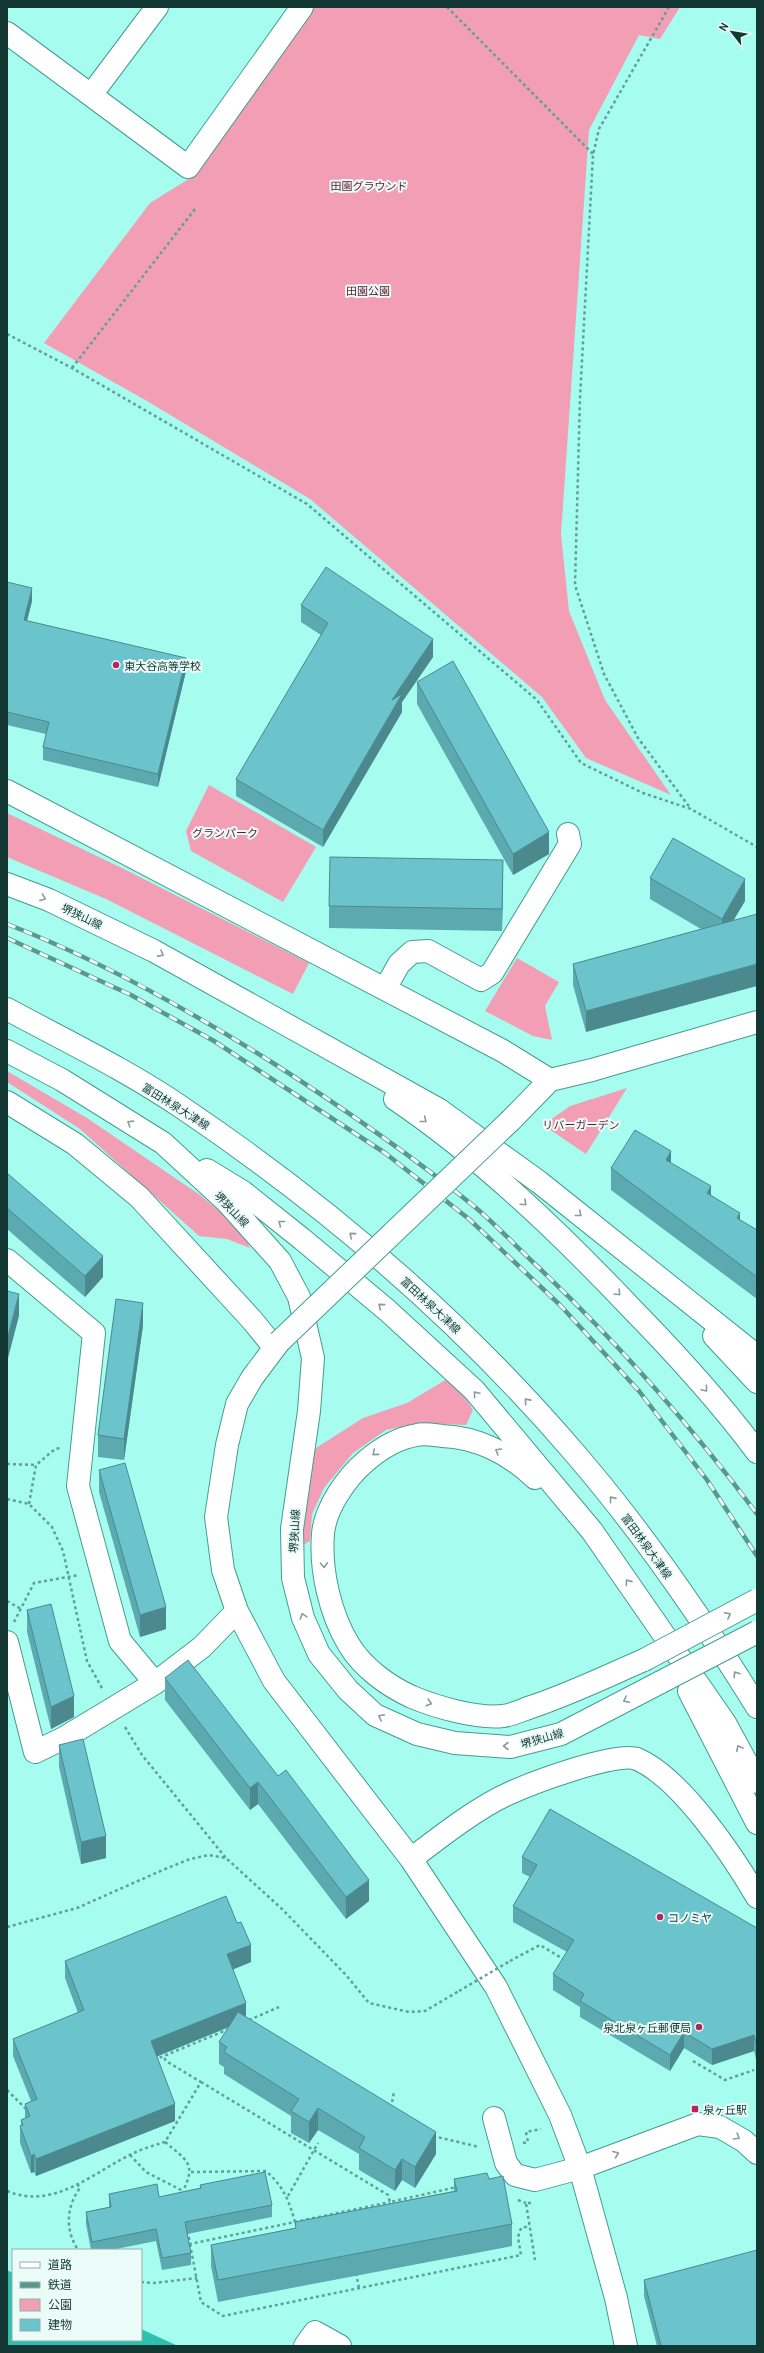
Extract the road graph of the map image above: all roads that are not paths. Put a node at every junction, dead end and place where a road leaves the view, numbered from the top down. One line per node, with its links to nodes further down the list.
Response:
1 (157, 7): 4 (main road)
2 (302, 7): 4 (main road)
3 (7, 34): 4 (main road)
4 (91, 95)
5 (7, 791): 8 (main road)
6 (568, 834): 8 (main road)
7 (7, 884): 9 (main road, 堺狭山線, one-way to 9)
8 (385, 989): 13 (main road)
9 (240, 998): 16 (main road, one-way to 16); 21 (main road, one-way to 21)
10 (7, 1009): 30 (main road, 富田林泉大津線, one-way to 10)
11 (757, 1022): 13 (main road)
12 (7, 1051): 15 (main road, 堺狭山線, one-way to 12)
13 (550, 1080): 18 (main road, bridge)
14 (7, 1102): 18 (main road)
15 (163, 1143): 22 (main road, one-way to 15); 26 (main road, 堺狭山線, one-way to 15, bridge)
16 (601, 1232): 19 (main road); 20 (main road)
17 (8, 1263): 28 (main road)
18 (277, 1344): 25 (main road)
19 (757, 1356)
20 (757, 1382)
21 (757, 1452)
22 (592, 1531): 23 (main road, one-way to 23, bridge); 24 (main road, one-way to 22)
23 (757, 1600)
24 (645, 1606): 31 (main road, one-way to 24); 32 (main road)
25 (237, 1611): 28 (main road); 33 (main road)
26 (757, 1632)
27 (9, 1635): 29 (main road)
28 (155, 1683): 29 (main road)
29 (15, 1707)
30 (757, 1707)
31 (757, 1782)
32 (757, 1823)
33 (411, 1858): 34 (main road); 37 (main road)
34 (757, 1898)
35 (494, 2118): 37 (main road)
36 (757, 2153): 37 (main road, one-way to 36)
37 (580, 2168): 40 (main road)
38 (305, 2346): 39 (main road)
39 (340, 2346)
40 (626, 2346)

